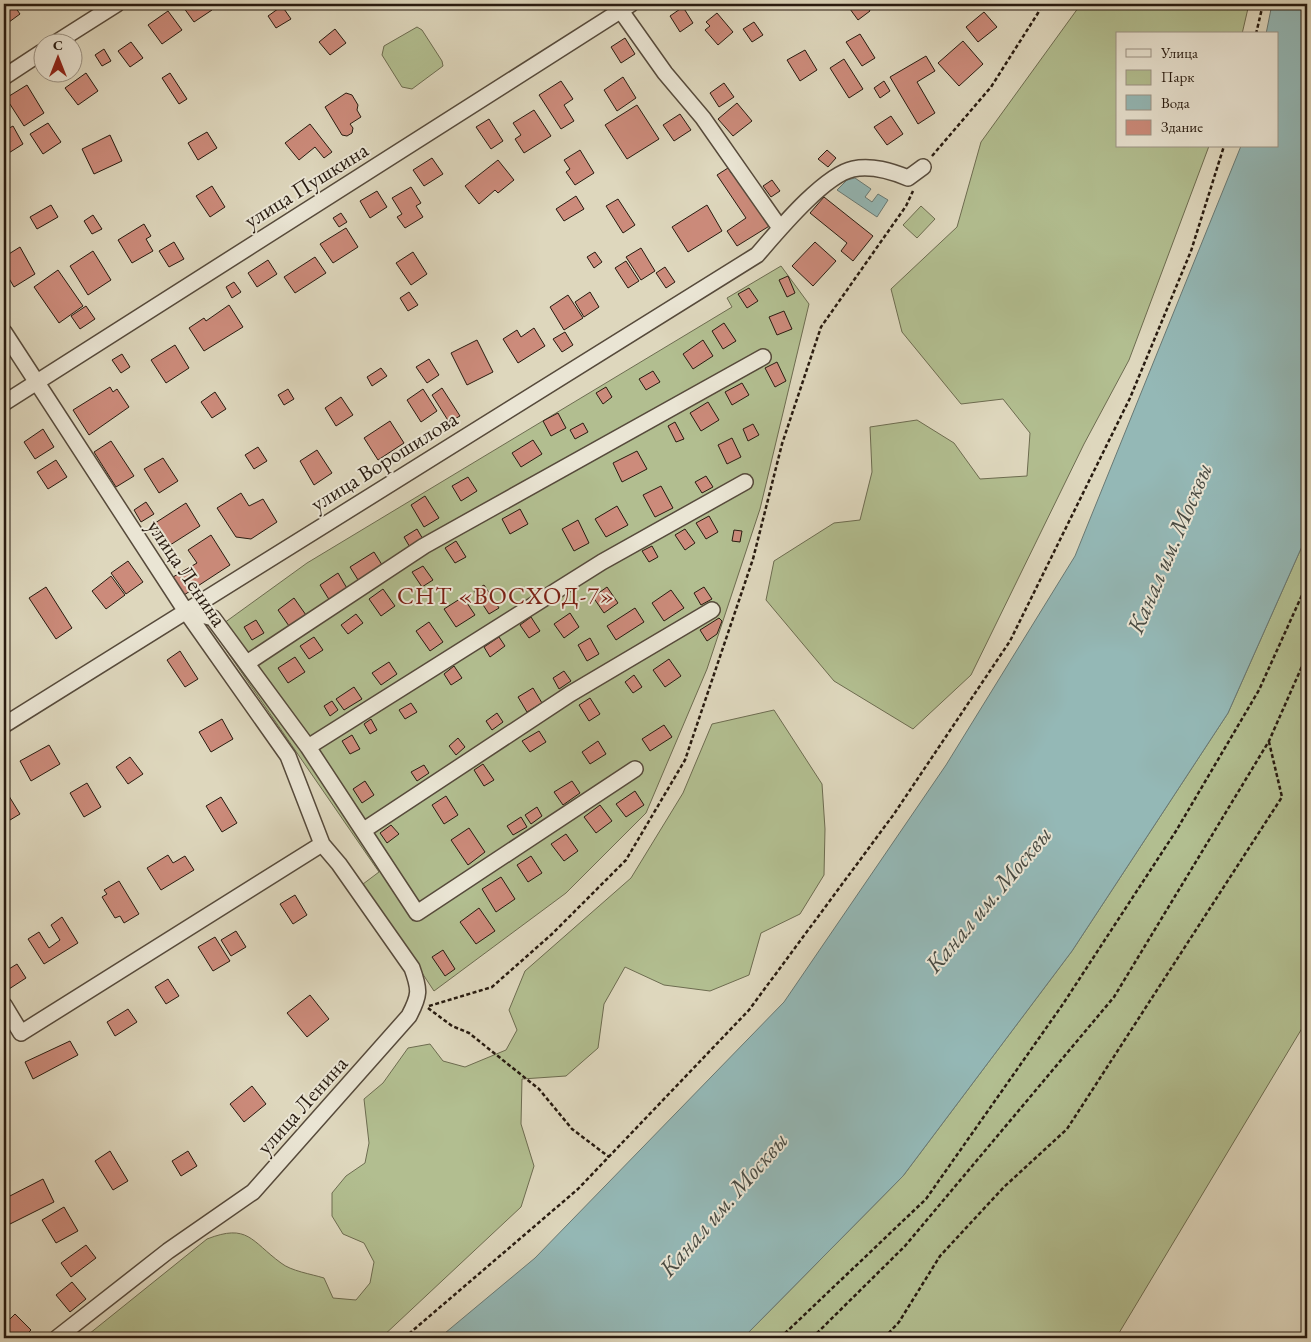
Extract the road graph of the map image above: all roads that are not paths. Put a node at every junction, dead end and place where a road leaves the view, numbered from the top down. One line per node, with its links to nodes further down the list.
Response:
1 (117, 4): 3 (street)
2 (623, 6): 7 (street); 10 (street, улица Пушкина)
3 (73, 32)
4 (32, 59): 5 (street)
5 (4, 77)
6 (923, 167): 7 (street, улица Ворошилова)
7 (780, 228): 13 (street, улица Ворошилова)
8 (4, 332): 10 (street, улица Ленина)
9 (763, 357): 15 (street)
10 (36, 382): 11 (street, улица Пушкина); 13 (street, улица Ленина)
11 (4, 403)
12 (745, 482): 17 (street)
13 (185, 610): 15 (street); 16 (street, улица Ворошилова); 20 (street, улица Ленина)
14 (712, 610): 19 (street)
15 (247, 663): 17 (street)
16 (4, 724)
17 (308, 747): 19 (street)
18 (635, 769): 19 (street)
19 (364, 830)
20 (322, 844): 21 (street); 22 (street, улица Ленина)
21 (4, 1005)
22 (56, 1338)

